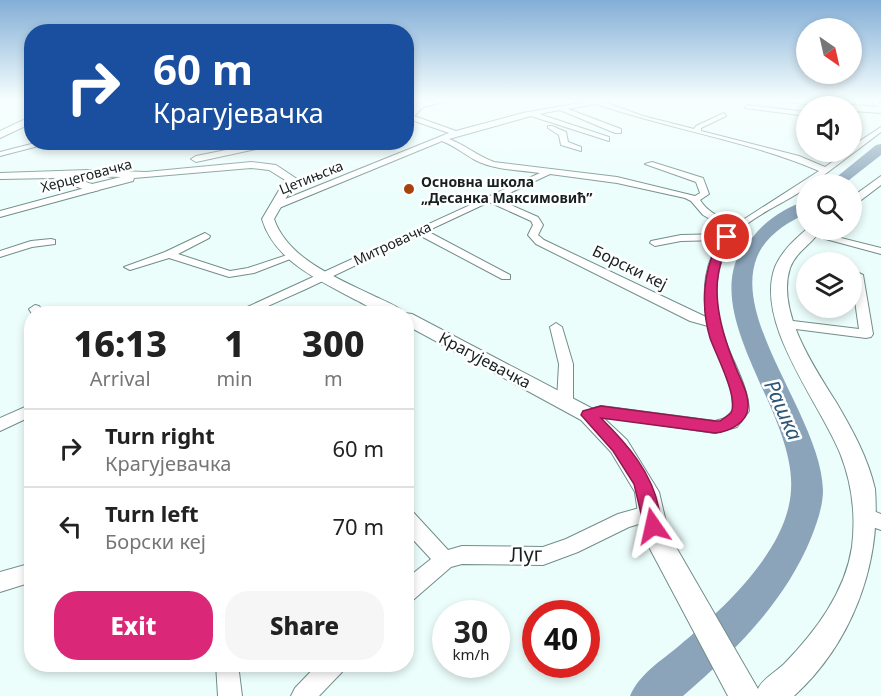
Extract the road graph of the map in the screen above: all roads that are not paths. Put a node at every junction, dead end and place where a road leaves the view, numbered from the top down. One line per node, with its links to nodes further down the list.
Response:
1 (452, 131): 7 (street)
2 (462, 131): 7 (street, Цетињска)
3 (558, 131): 12 (street)
4 (583, 131): 9 (street)
5 (698, 131): 17 (street)
6 (878, 131): 10 (street)
7 (456, 133): 8 (street, Цетињска)
8 (441, 138): 13 (street, Цетињска); 22 (street)
9 (606, 139)
10 (862, 143)
11 (24, 148): 16 (street)
12 (578, 148)
13 (414, 149)
14 (220, 150): 24 (street, Херцеговачка)
15 (412, 150): 31 (street, Цетињска)
16 (0, 154)
17 (796, 158)
18 (805, 162): 21 (street)
19 (835, 162): 21 (street)
20 (649, 164): 29 (street)
21 (824, 170): 34 (street)
22 (546, 173): 29 (street); 30 (street, Митровачка)
23 (54, 175): 24 (street); 25 (street); 27 (street)
24 (146, 175): 27 (street, Херцеговачка); 31 (street)
25 (0, 176)
26 (881, 180): 28 (street)
27 (96, 188): 32 (street, Херцеговачка)
28 (862, 195)
29 (695, 199): 34 (street)
30 (489, 200): 33 (street, Митровачка); 51 (street, Борски кеј)
31 (276, 206): 43 (street)
32 (0, 214)
33 (420, 231): 45 (street, Митровачка); 46 (street)
34 (731, 233): 39 (street); 51 (street)
35 (206, 236): 42 (street)
36 (801, 240): 52 (street)
37 (844, 240): 40 (street)
38 (51, 242): 41 (street)
39 (655, 243)
40 (881, 251)
41 (0, 254)
42 (169, 254): 43 (street); 44 (street)
43 (293, 256): 45 (street)
44 (130, 267)
45 (324, 276): 47 (street, Митровачка); 48 (street)
46 (506, 277)
47 (256, 306)
48 (382, 306)
49 (862, 308): 52 (street)
50 (414, 322): 54 (street, Крагујевачка)
51 (713, 323): 56 (street)
52 (785, 324): 59 (street)
53 (556, 327): 54 (street)
54 (565, 401): 56 (street, Крагујевачка)
55 (24, 413): 57 (street)
56 (588, 415): 58 (street, Крагујевачка)
57 (0, 426)
58 (650, 513): 61 (street, Луг); 67 (street, Крагујевачка)
59 (874, 519): 70 (street)
60 (414, 527): 61 (street)
61 (445, 560): 64 (street)
62 (24, 574): 63 (street)
63 (0, 582)
64 (414, 586)
65 (228, 672): 68 (street)
66 (326, 672): 69 (street)
67 (740, 688)
68 (230, 696)
69 (303, 696)
70 (771, 696)

